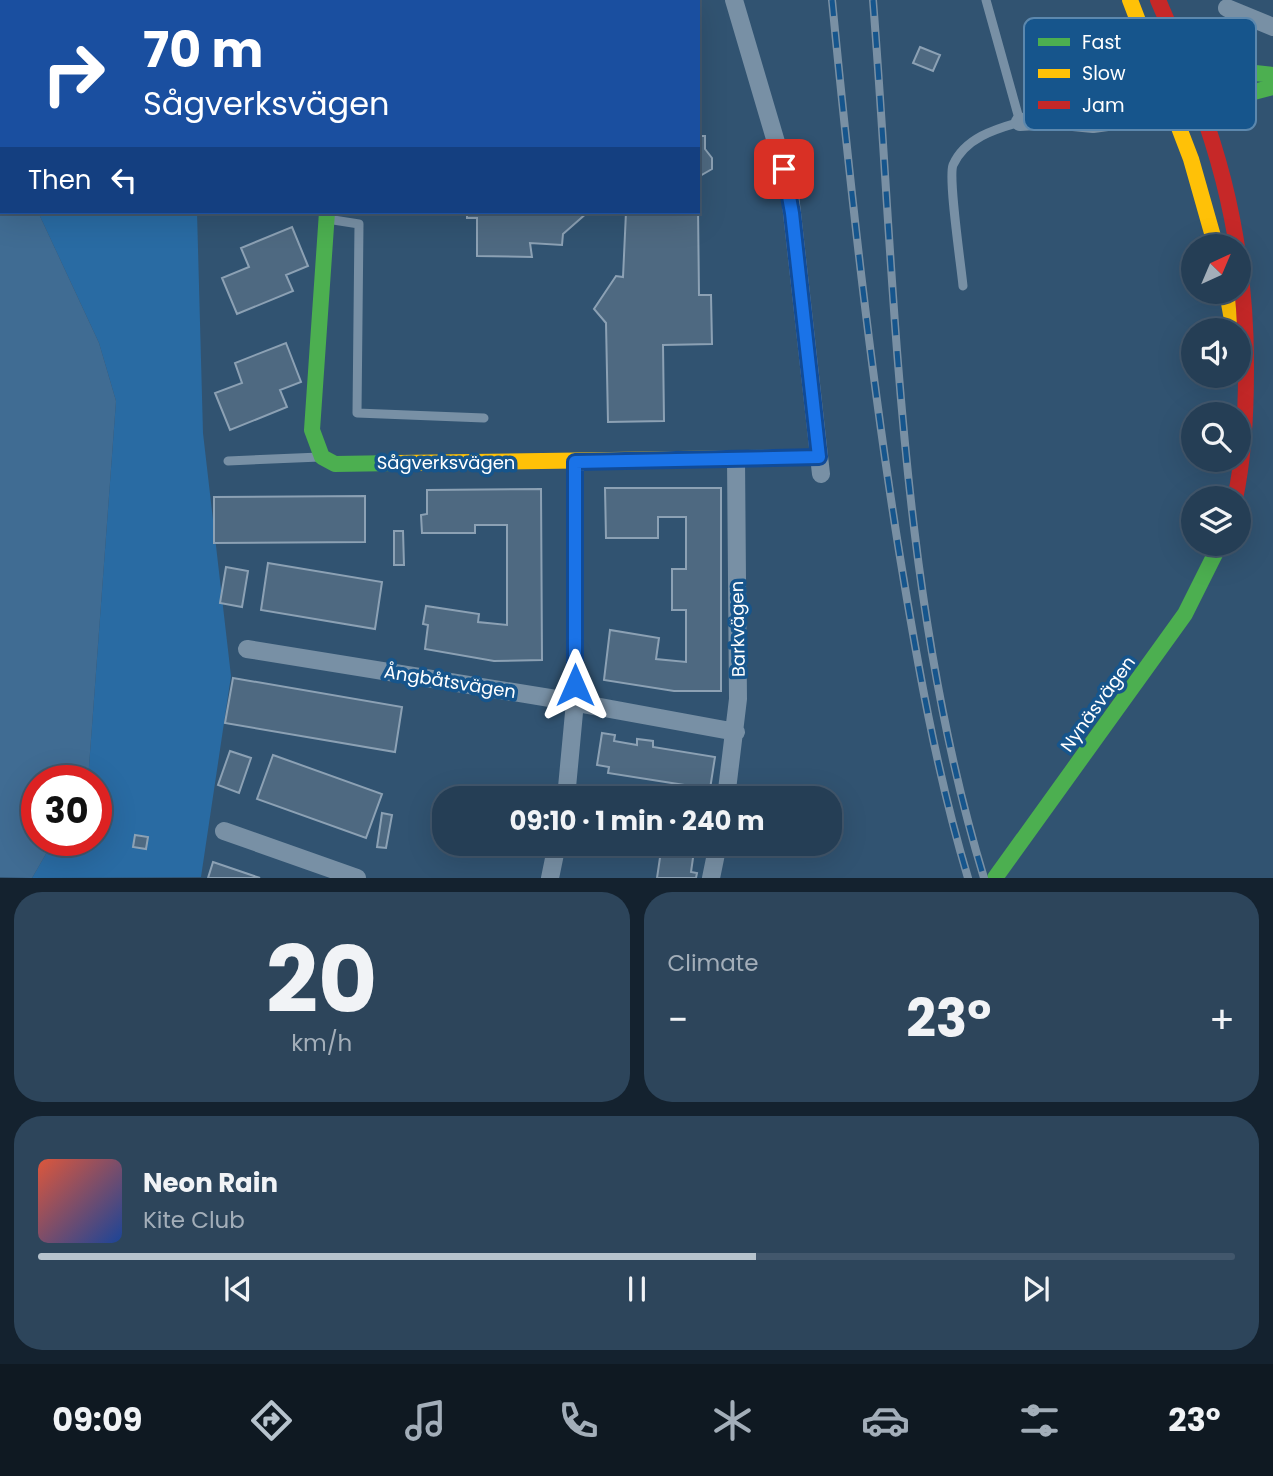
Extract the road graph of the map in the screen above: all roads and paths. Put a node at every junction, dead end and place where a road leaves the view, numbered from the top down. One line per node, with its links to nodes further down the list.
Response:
1 (734, 0): 27 (street)
2 (986, 0): 13 (lane)
3 (1129, 0): 6 (street)
4 (1158, 0): 7 (street)
5 (1227, 8): 8 (street)
6 (1136, 18)
7 (1166, 18)
8 (1251, 18)
9 (1256, 20): 10 (street)
10 (1273, 27)
11 (1273, 87): 12 (street)
12 (1256, 92)
13 (1020, 122): 14 (street); 19 (lane)
14 (1024, 122)
15 (1179, 130): 18 (street)
16 (1212, 130): 21 (street)
17 (326, 215): 22 (lane); 23 (street)
18 (1212, 234)
19 (962, 286)
20 (1245, 388): 21 (street)
21 (1246, 391): 28 (street)
22 (484, 418)
23 (322, 457): 25 (lane); 26 (street, Sågverksvägen)
24 (736, 459): 26 (street, Sågverksvägen); 27 (street, Sågverksvägen); 32 (street, Barkvägen)
25 (228, 461)
26 (575, 462): 31 (street)
27 (820, 466)
28 (1237, 486)
29 (1214, 556): 41 (street, Nynäsvägen)
30 (247, 649): 31 (street, Ångbåtsvägen)
31 (575, 702): 32 (street, Ångbåtsvägen); 33 (street)
32 (736, 732): 34 (street, Barkvägen)
33 (567, 786)
34 (728, 786)
35 (224, 831): 38 (street)
36 (554, 856): 39 (street)
37 (715, 856): 40 (street)
38 (356, 877)
39 (550, 877)
40 (711, 877)
41 (995, 877)

